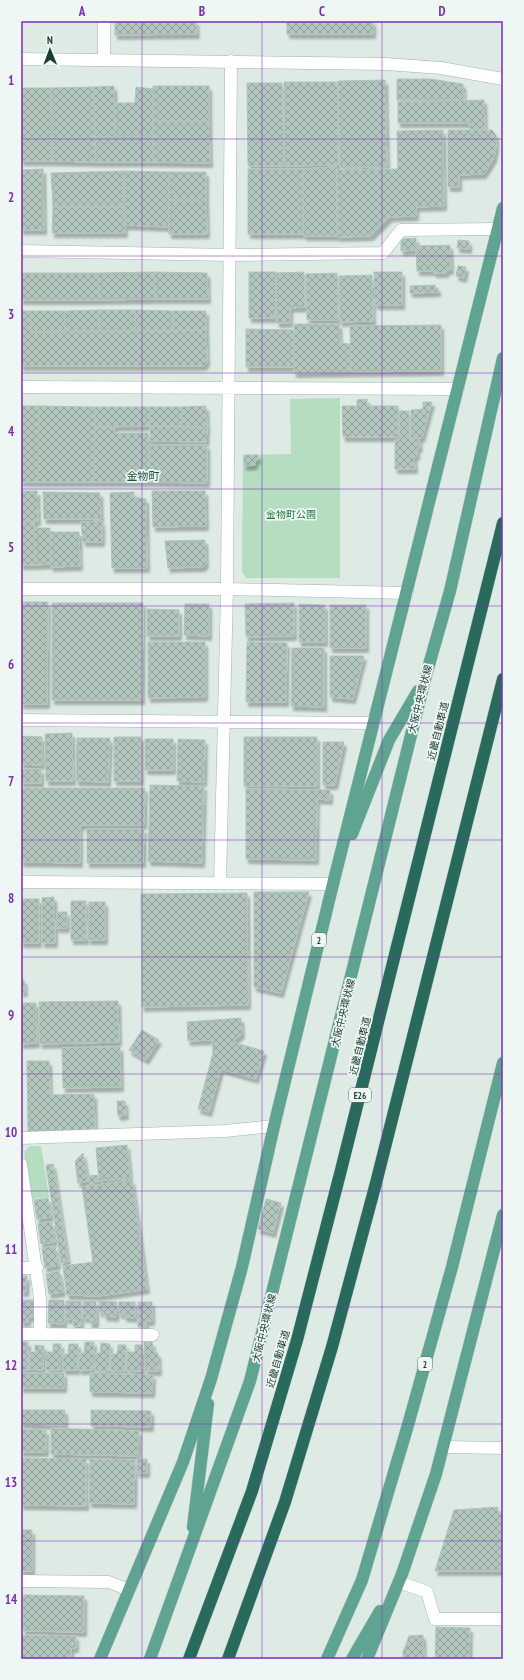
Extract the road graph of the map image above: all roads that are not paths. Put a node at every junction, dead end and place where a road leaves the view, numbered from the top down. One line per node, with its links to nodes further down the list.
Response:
1 (104, 21): 3 (street)
2 (21, 59): 3 (street)
3 (104, 60): 4 (street)
4 (231, 61): 5 (street); 9 (street)
5 (503, 79)
6 (503, 208): 7 (main road, 2)
7 (498, 229): 9 (street); 13 (main road, 2)
8 (21, 251): 9 (street)
9 (230, 255): 12 (street)
10 (503, 358): 18 (main road, 大阪中央環状線)
11 (21, 387): 12 (street)
12 (229, 387): 13 (street); 16 (street)
13 (458, 389): 17 (main road, 2)
14 (503, 523): 47 (highway, 近畿自動車道 / E26)
15 (21, 589): 16 (street)
16 (227, 589): 17 (street); 21 (street)
17 (407, 593): 22 (main road, 2)
18 (424, 679): 25 (main road); 40 (main road, 大阪中央環状線)
19 (503, 679): 48 (highway)
20 (21, 720): 21 (street)
21 (224, 723): 22 (street); 24 (street)
22 (374, 723): 25 (main road, 2)
23 (21, 882): 24 (street)
24 (220, 884): 25 (street)
25 (333, 884): 27 (main road, 2)
26 (503, 1063): 49 (main road, 2)
27 (274, 1126): 28 (street); 37 (main road, 2)
28 (21, 1138)
29 (21, 1164): 30 (street)
30 (24, 1201): 33 (street)
31 (503, 1215): 38 (main road)
32 (21, 1268): 33 (street)
33 (37, 1268): 35 (street)
34 (21, 1334): 35 (street)
35 (40, 1334): 36 (street)
36 (153, 1335)
37 (211, 1379): 40 (main road); 43 (main road, 2)
38 (443, 1447): 39 (street); 41 (main road)
39 (503, 1448)
40 (190, 1552): 46 (main road, 大阪中央環状線)
41 (400, 1578): 44 (street); 50 (main road); 51 (main road)
42 (21, 1581): 43 (street)
43 (129, 1590): 45 (main road, 2)
44 (503, 1619)
45 (100, 1659)
46 (150, 1659)
47 (189, 1659)
48 (228, 1659)
49 (327, 1659)
50 (352, 1659)
51 (367, 1659)

